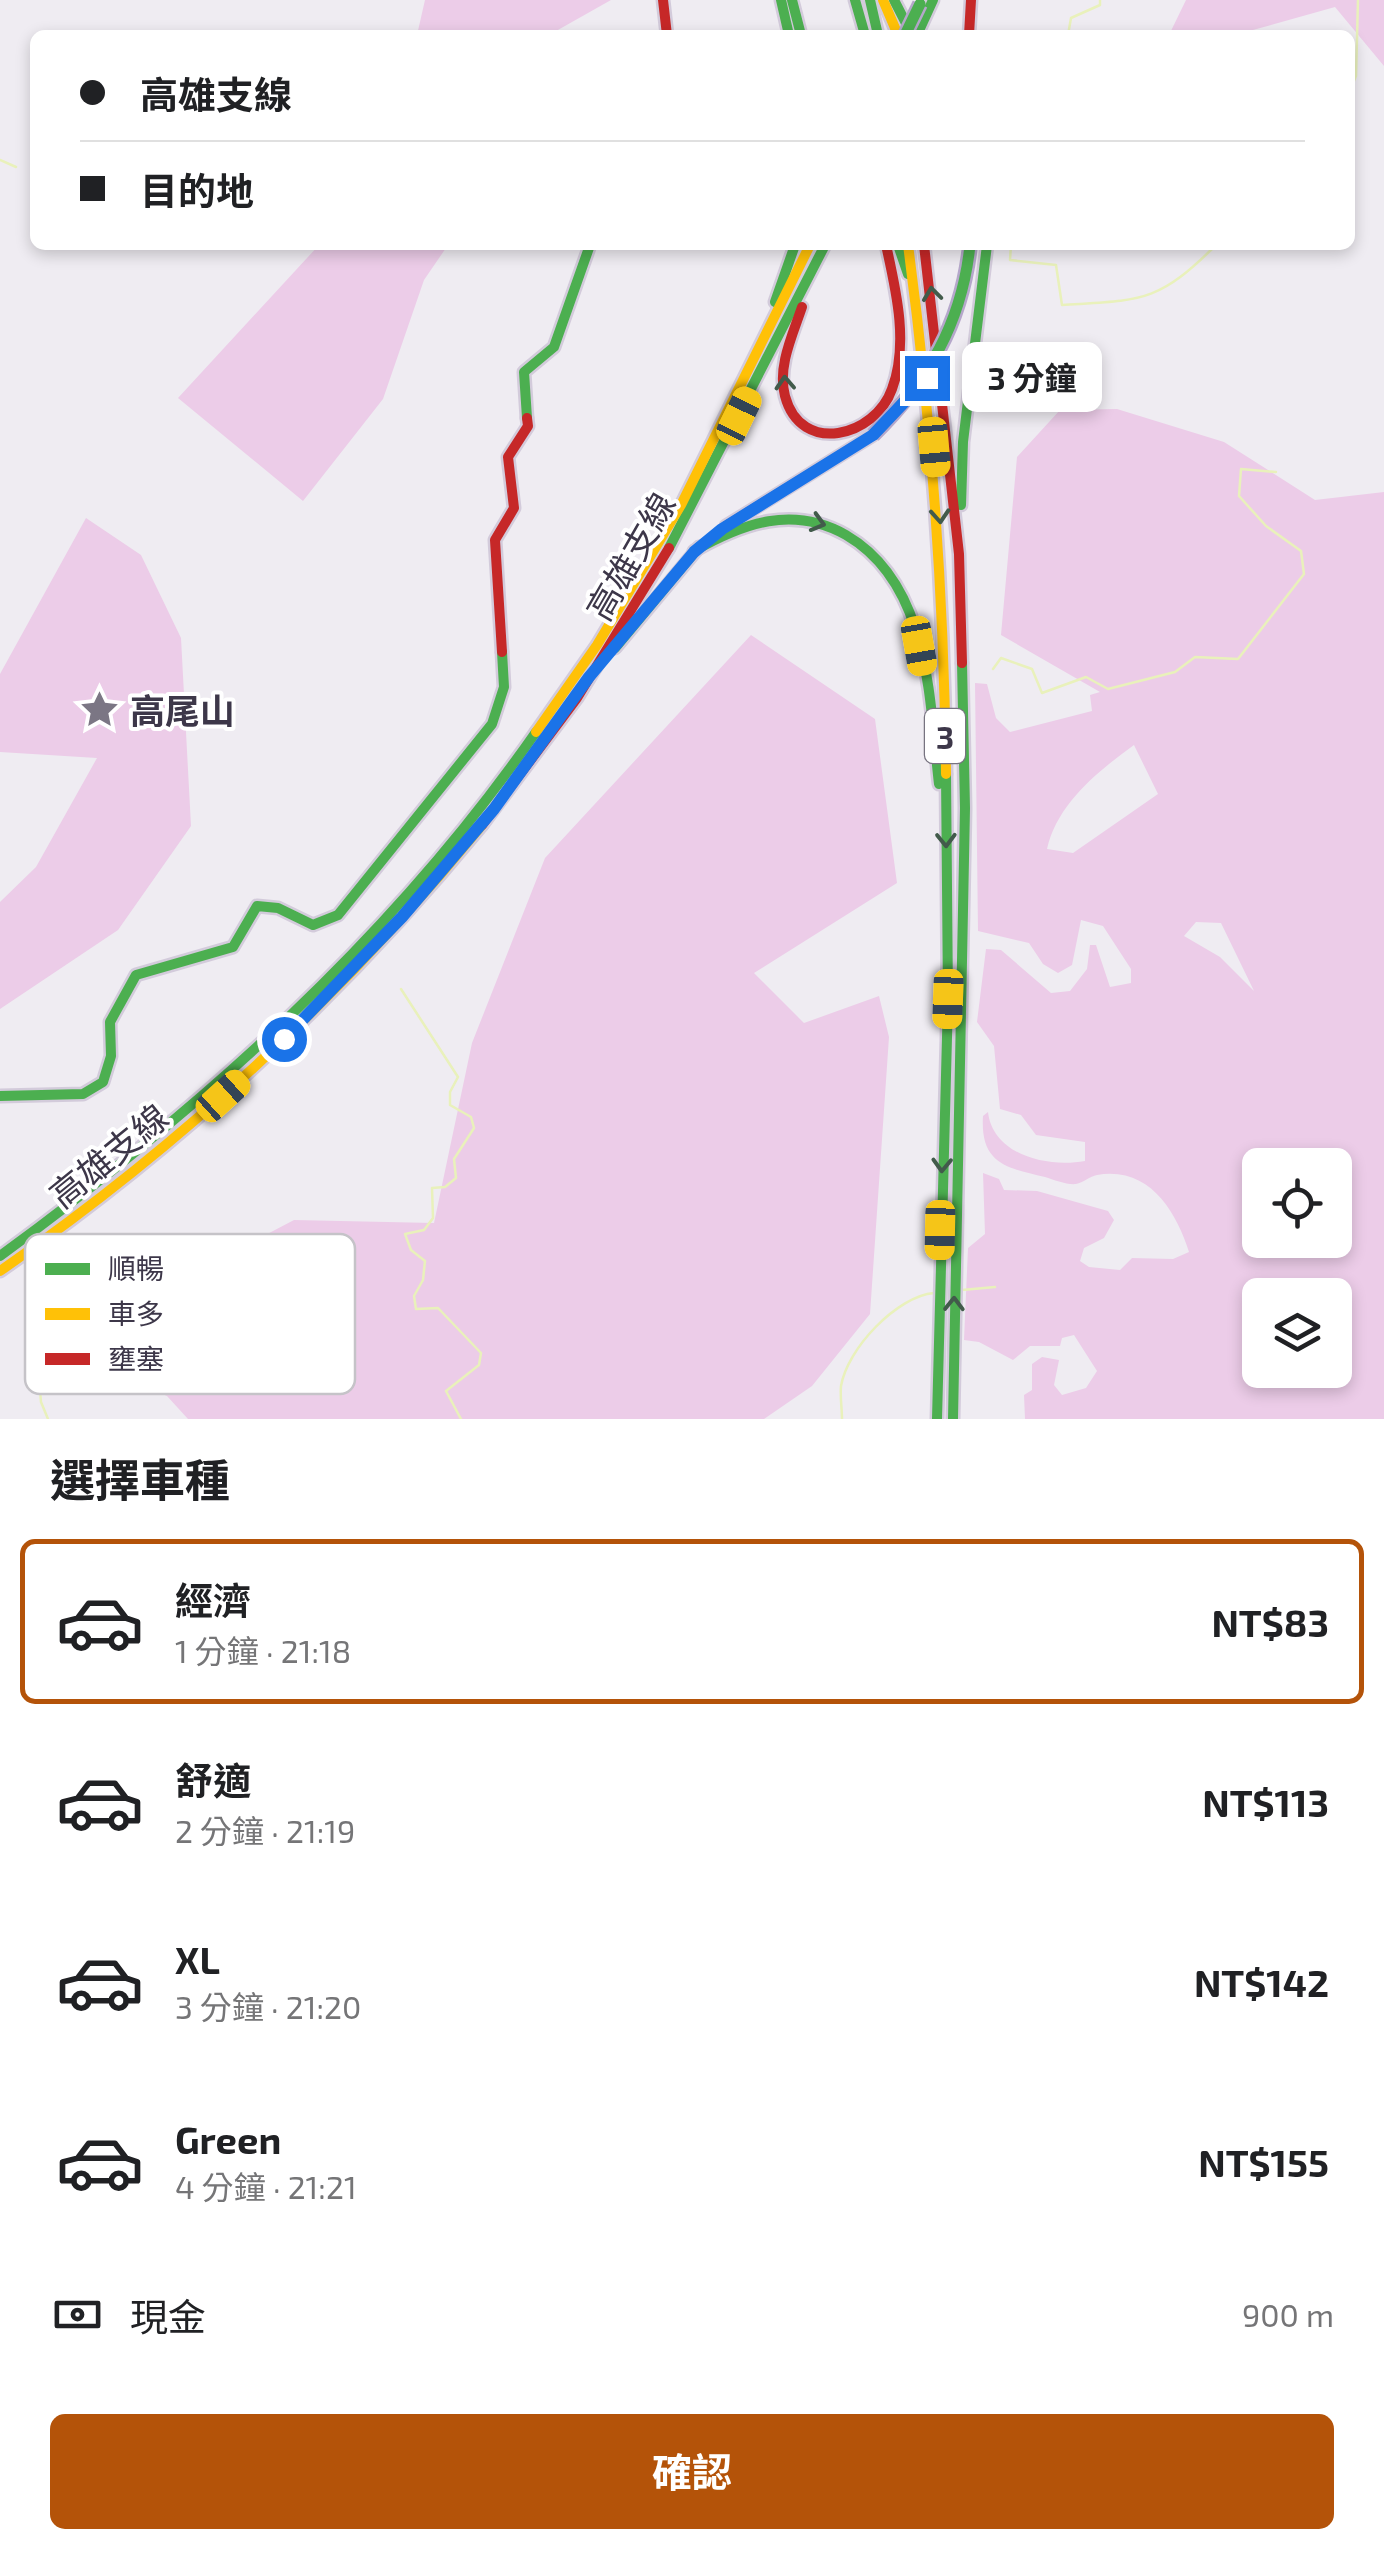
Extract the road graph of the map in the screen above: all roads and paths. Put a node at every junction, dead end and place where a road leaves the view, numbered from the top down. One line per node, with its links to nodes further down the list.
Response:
1 (664, 0): 10 (main road)
2 (782, 0): 11 (main road)
3 (792, 0): 12 (main road)
4 (855, 0): 13 (main road)
5 (870, 0): 14 (main road)
6 (883, 0): 15 (main road)
7 (894, 0): 16 (main road)
8 (971, 0): 18 (main road)
9 (925, 5): 17 (main road, bridge)
10 (667, 30)
11 (788, 30)
12 (800, 30)
13 (864, 30)
14 (877, 30)
15 (904, 30)
16 (906, 30)
17 (911, 30)
18 (969, 30)
19 (588, 250): 36 (main road)
20 (793, 250): 31 (main road)
21 (808, 250): 31 (main road, 高雄支線)
22 (823, 250): 29 (main road, 高雄支線)
23 (887, 250): 29 (main road, one-way to 29)
24 (900, 250): 30 (main road)
25 (909, 250): 30 (main road, 3)
26 (925, 250): 33 (main road, 3, one-way to 26)
27 (969, 250): 32 (main road, bridge)
28 (986, 250): 33 (main road)
29 (811, 278): 34 (main road, 高雄支線)
30 (916, 294): 35 (main road, 3, one-way to 35)
31 (754, 361): 37 (main road, 高雄支線)
32 (694, 552): 34 (main road); 35 (main road, one-way to 35)
33 (959, 554): 44 (main road, 3, one-way to 33)
34 (589, 677): 38 (main road, 高雄支線)
35 (946, 809): 43 (main road, 3, one-way to 43)
36 (0, 1096)
37 (29, 1234)
38 (50, 1234)
39 (25, 1237): 41 (main road, 高雄支線)
40 (25, 1253): 42 (main road, 高雄支線)
41 (0, 1256)
42 (0, 1271)
43 (937, 1419)
44 (954, 1419)

